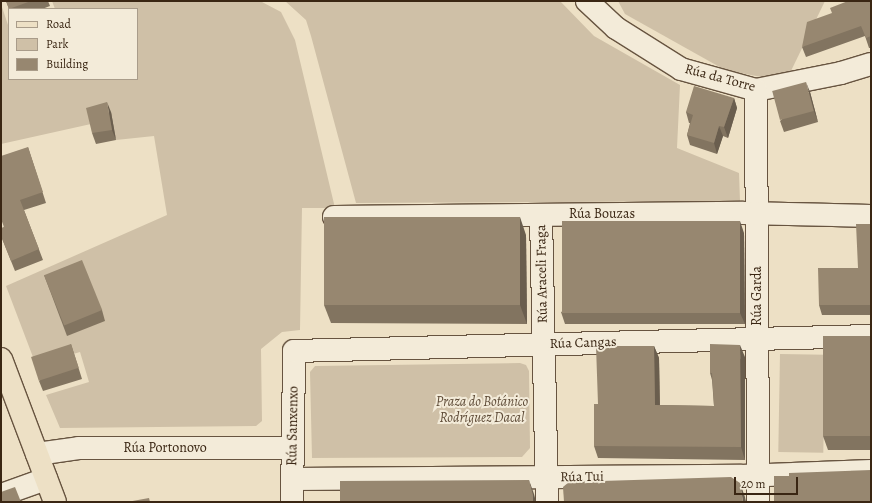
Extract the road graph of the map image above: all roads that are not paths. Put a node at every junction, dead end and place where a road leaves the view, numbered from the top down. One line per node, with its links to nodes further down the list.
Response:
1 (587, 1): 3 (street, Rúa da Torre)
2 (871, 64): 3 (street, Rúa da Torre)
3 (756, 90): 4 (street, Rúa Garda)
4 (756, 214): 5 (street, Rúa Bouzas); 6 (street, Rúa Bouzas); 9 (street, Rúa Garda)
5 (541, 215): 7 (street, Rúa Bouzas); 10 (street, Rúa Araceli Fraga)
6 (871, 216)
7 (334, 217)
8 (871, 336): 9 (street, Rúa Cangas)
9 (757, 337): 10 (street, Rúa Cangas); 16 (street, Rúa Garda)
10 (544, 345): 11 (street, Rúa Cangas); 17 (street, Rúa Araceli Fraga)
11 (294, 351): 13 (street, Rúa Sanxenxo)
12 (1, 359): 14 (main road)
13 (293, 448): 14 (street, Rúa Portonovo); 19 (street, Rúa Sanxenxo)
14 (37, 454): 18 (main road)
15 (871, 471): 16 (street, Rúa Tui)
16 (758, 475): 17 (street, Rúa Tui); 24 (street, Rúa Garda)
17 (546, 477): 19 (street, Rúa Tui); 23 (street, Rúa Araceli Fraga)
18 (46, 479): 20 (street); 21 (main road)
19 (293, 479): 22 (street, Rúa Sanxenxo)
20 (1, 495)
21 (55, 502)
22 (292, 502)
23 (547, 502)
24 (758, 502)

